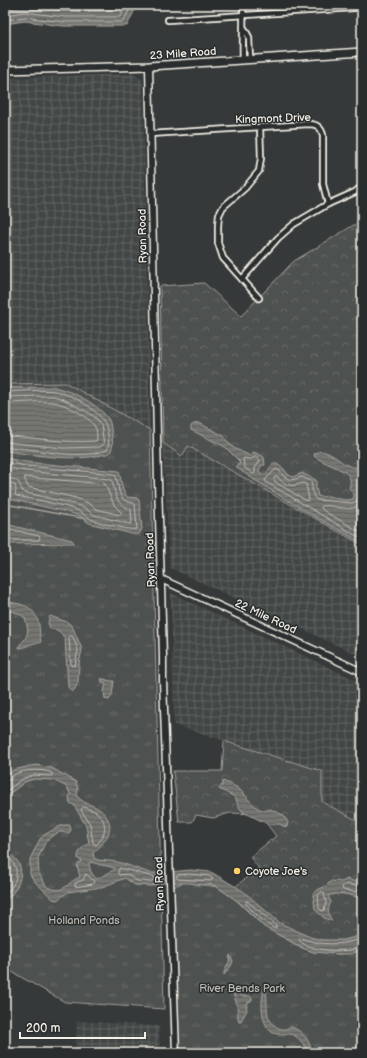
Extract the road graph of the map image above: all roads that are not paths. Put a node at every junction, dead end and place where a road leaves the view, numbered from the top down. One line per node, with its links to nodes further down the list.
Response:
1 (243, 5): 3 (street)
2 (362, 6): 3 (street)
3 (243, 16): 4 (street); 6 (street)
4 (168, 20)
5 (362, 52): 6 (main road, 23 Mile Road)
6 (247, 59): 7 (main road, 23 Mile Road)
7 (149, 66): 8 (main road, 23 Mile Road); 10 (street, Ryan Road)
8 (5, 70)
9 (260, 127): 10 (street, Kingmont Drive); 12 (street, Kingmont Drive); 13 (street)
10 (150, 134): 15 (street, Ryan Road)
11 (362, 186): 12 (street)
12 (328, 204): 13 (street)
13 (242, 279): 14 (street)
14 (259, 298)
15 (161, 579): 16 (street, 22 Mile Road); 17 (street, Ryan Road)
16 (362, 672)
17 (176, 1053)

